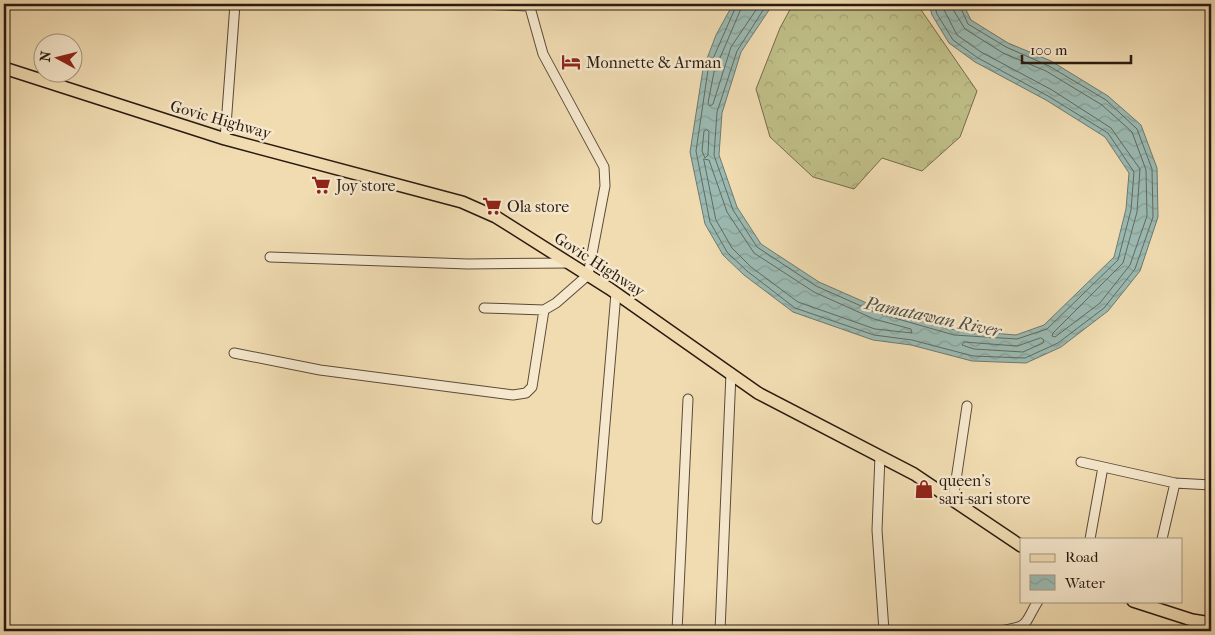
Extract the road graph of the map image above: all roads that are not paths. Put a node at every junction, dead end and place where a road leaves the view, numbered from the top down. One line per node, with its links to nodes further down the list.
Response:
1 (235, 4): 5 (street)
2 (479, 4): 3 (street)
3 (529, 5): 8 (street)
4 (4, 68): 5 (main road, Govic Highway)
5 (225, 139): 7 (main road, Govic Highway)
6 (270, 257): 7 (street)
7 (570, 263): 8 (main road, Govic Highway)
8 (588, 274): 9 (main road, Govic Highway); 11 (street)
9 (616, 292): 13 (main road, Govic Highway); 22 (street)
10 (484, 308): 11 (street)
11 (544, 310): 12 (street)
12 (234, 353)
13 (730, 373): 16 (main road, Govic Highway); 30 (street)
14 (688, 399): 29 (street)
15 (967, 406): 21 (street)
16 (880, 456): 21 (main road, Govic Highway); 31 (street)
17 (1081, 462): 18 (street)
18 (1103, 467): 19 (street); 23 (street)
19 (1175, 483): 20 (street); 24 (street)
20 (1211, 485)
21 (953, 500): 25 (main road, Govic Highway)
22 (597, 519)
23 (1090, 538)
24 (1162, 538)
25 (1020, 545)
26 (1038, 602): 32 (street)
27 (1141, 602): 28 (main road)
28 (1211, 623)
29 (677, 631)
30 (720, 631)
31 (884, 631)
32 (999, 631)

